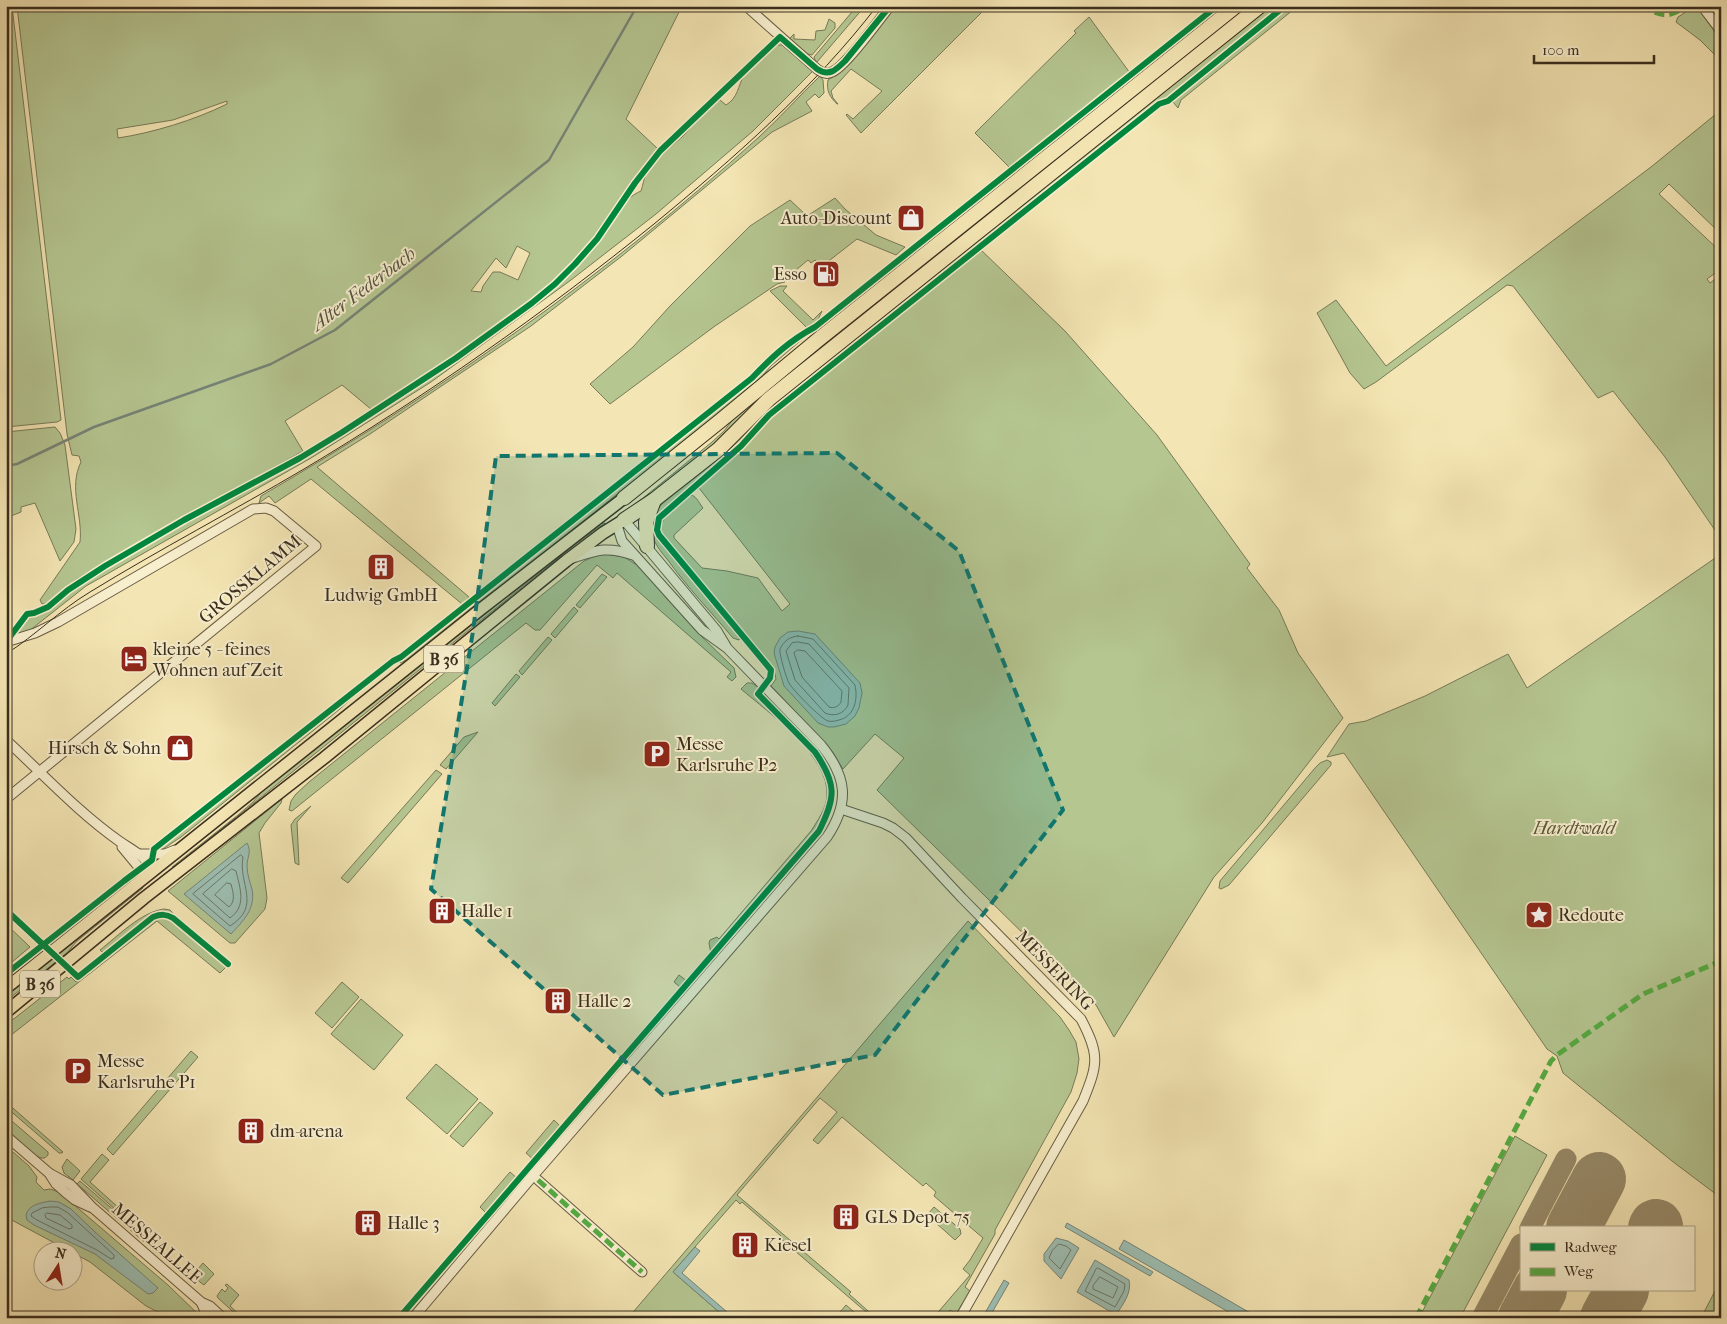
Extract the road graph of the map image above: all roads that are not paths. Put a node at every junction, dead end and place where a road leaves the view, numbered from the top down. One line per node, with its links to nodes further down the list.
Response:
1 (746, 6): 2 (street)
2 (890, 6)
3 (1236, 6): 7 (highway, B 36)
4 (1260, 6): 8 (highway, B 36)
5 (1702, 6): 6 (street)
6 (1721, 31)
7 (624, 498): 9 (main road, B 36); 10 (main road)
8 (654, 500): 10 (highway, B 36); 11 (highway)
9 (596, 520): 10 (main road); 21 (main road, B 36)
10 (619, 521): 11 (street); 12 (street); 13 (main road, B 36)
11 (647, 546): 15 (street)
12 (635, 556): 13 (street); 15 (street)
13 (566, 561): 24 (main road, B 36)
14 (6, 642): 17 (street, GROSSKLAMM)
15 (728, 648): 19 (street)
16 (6, 740): 17 (street)
17 (40, 772): 18 (street); 20 (street)
18 (6, 799)
19 (841, 809): 33 (street); 34 (street, MESSERING)
20 (116, 839): 22 (street); 24 (street)
21 (184, 846): 22 (street); 23 (main road, B 36)
22 (139, 854): 24 (street)
23 (165, 861): 24 (main road, B 36); 24 (main road)
24 (153, 879): 25 (main road, B 36); 26 (main road, B 36)
25 (6, 988)
26 (6, 1012)
27 (6, 1136): 30 (street, MESSEALLEE)
28 (538, 1180): 29 (street)
29 (642, 1272)
30 (200, 1302): 31 (street, MESSEALLEE); 32 (street, MESSEALLEE)
31 (208, 1318)
32 (223, 1318)
33 (413, 1318)
34 (960, 1318)

